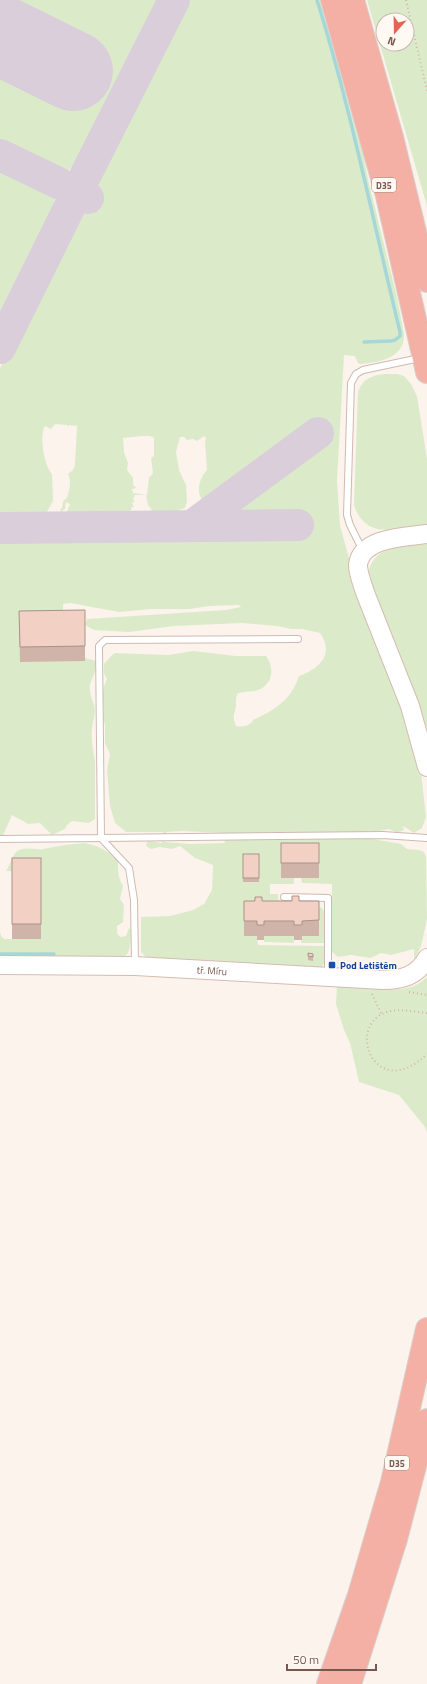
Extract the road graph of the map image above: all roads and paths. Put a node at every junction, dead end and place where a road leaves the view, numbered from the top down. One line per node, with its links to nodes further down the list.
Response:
1 (332, 0): 6 (highway, D35)
2 (352, 0): 5 (highway, D35)
3 (406, 0): 4 (path)
4 (427, 91)
5 (427, 281)
6 (426, 364): 8 (lane)
7 (427, 534): 8 (main road)
8 (363, 552): 10 (main road)
9 (298, 639): 11 (lane)
10 (427, 767)
11 (101, 838): 12 (lane); 13 (lane); 17 (lane)
12 (427, 838)
13 (0, 839)
14 (284, 897): 18 (lane)
15 (424, 963): 19 (main road, tř. Míru)
16 (0, 965): 17 (main road, tř. Míru)
17 (135, 966): 18 (main road, tř. Míru)
18 (328, 978): 19 (main road, tř. Míru)
19 (366, 980): 21 (path)
20 (427, 1012): 21 (path)
21 (382, 1015): 22 (path)
22 (427, 1054)
23 (427, 1329): 25 (highway, D35)
24 (427, 1420): 26 (highway, D35)
25 (328, 1684)
26 (350, 1684)

